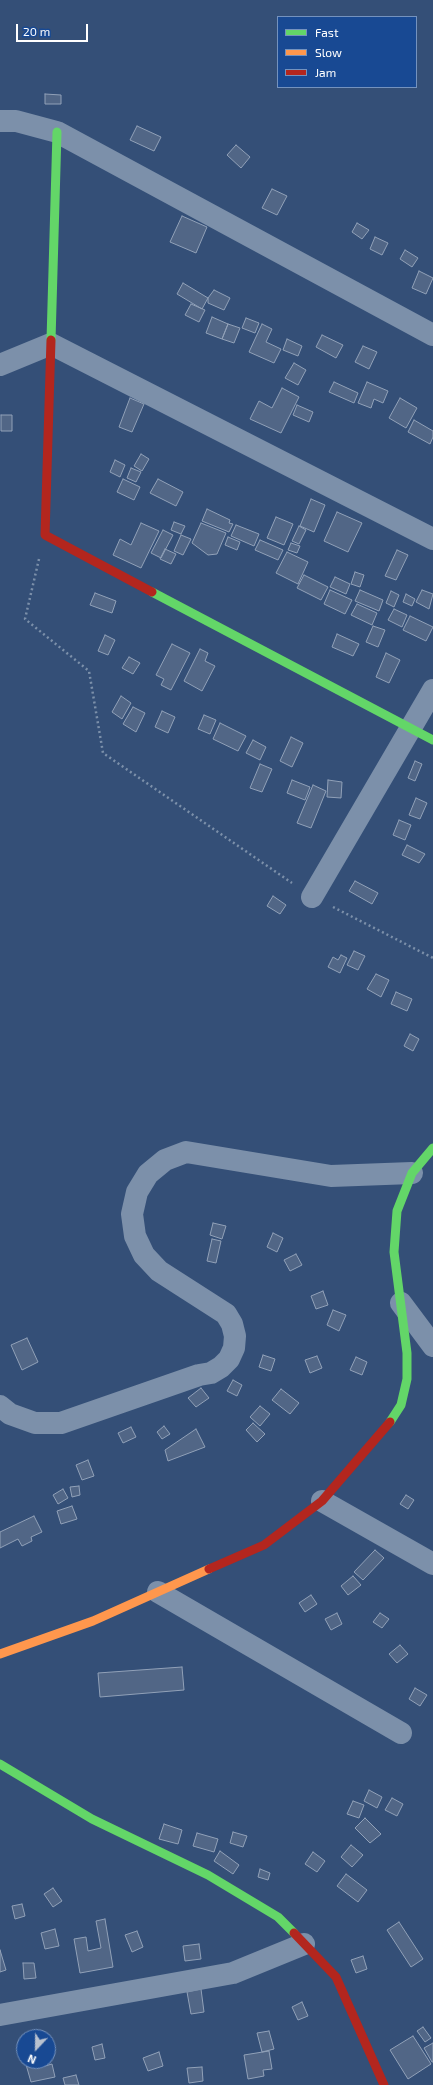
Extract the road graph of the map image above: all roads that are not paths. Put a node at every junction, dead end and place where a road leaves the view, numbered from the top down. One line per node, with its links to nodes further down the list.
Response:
1 (0, 121): 2 (street)
2 (57, 132): 3 (street); 4 (street)
3 (433, 335)
4 (51, 344): 5 (street); 6 (street); 8 (street)
5 (0, 365)
6 (433, 539)
7 (433, 690): 8 (street)
8 (411, 729): 9 (street); 10 (street)
9 (433, 740)
10 (312, 897)
11 (433, 1148): 12 (street)
12 (412, 1173): 13 (street); 15 (street)
13 (401, 1304): 14 (street); 16 (street)
14 (433, 1346)
15 (0, 1406)
16 (322, 1501): 17 (street); 18 (street)
17 (433, 1564)
18 (158, 1592): 19 (street); 20 (street)
19 (0, 1654)
20 (401, 1733)
21 (0, 1764): 22 (street)
22 (304, 1944): 23 (street); 24 (street)
23 (0, 2015)
24 (384, 2085)

